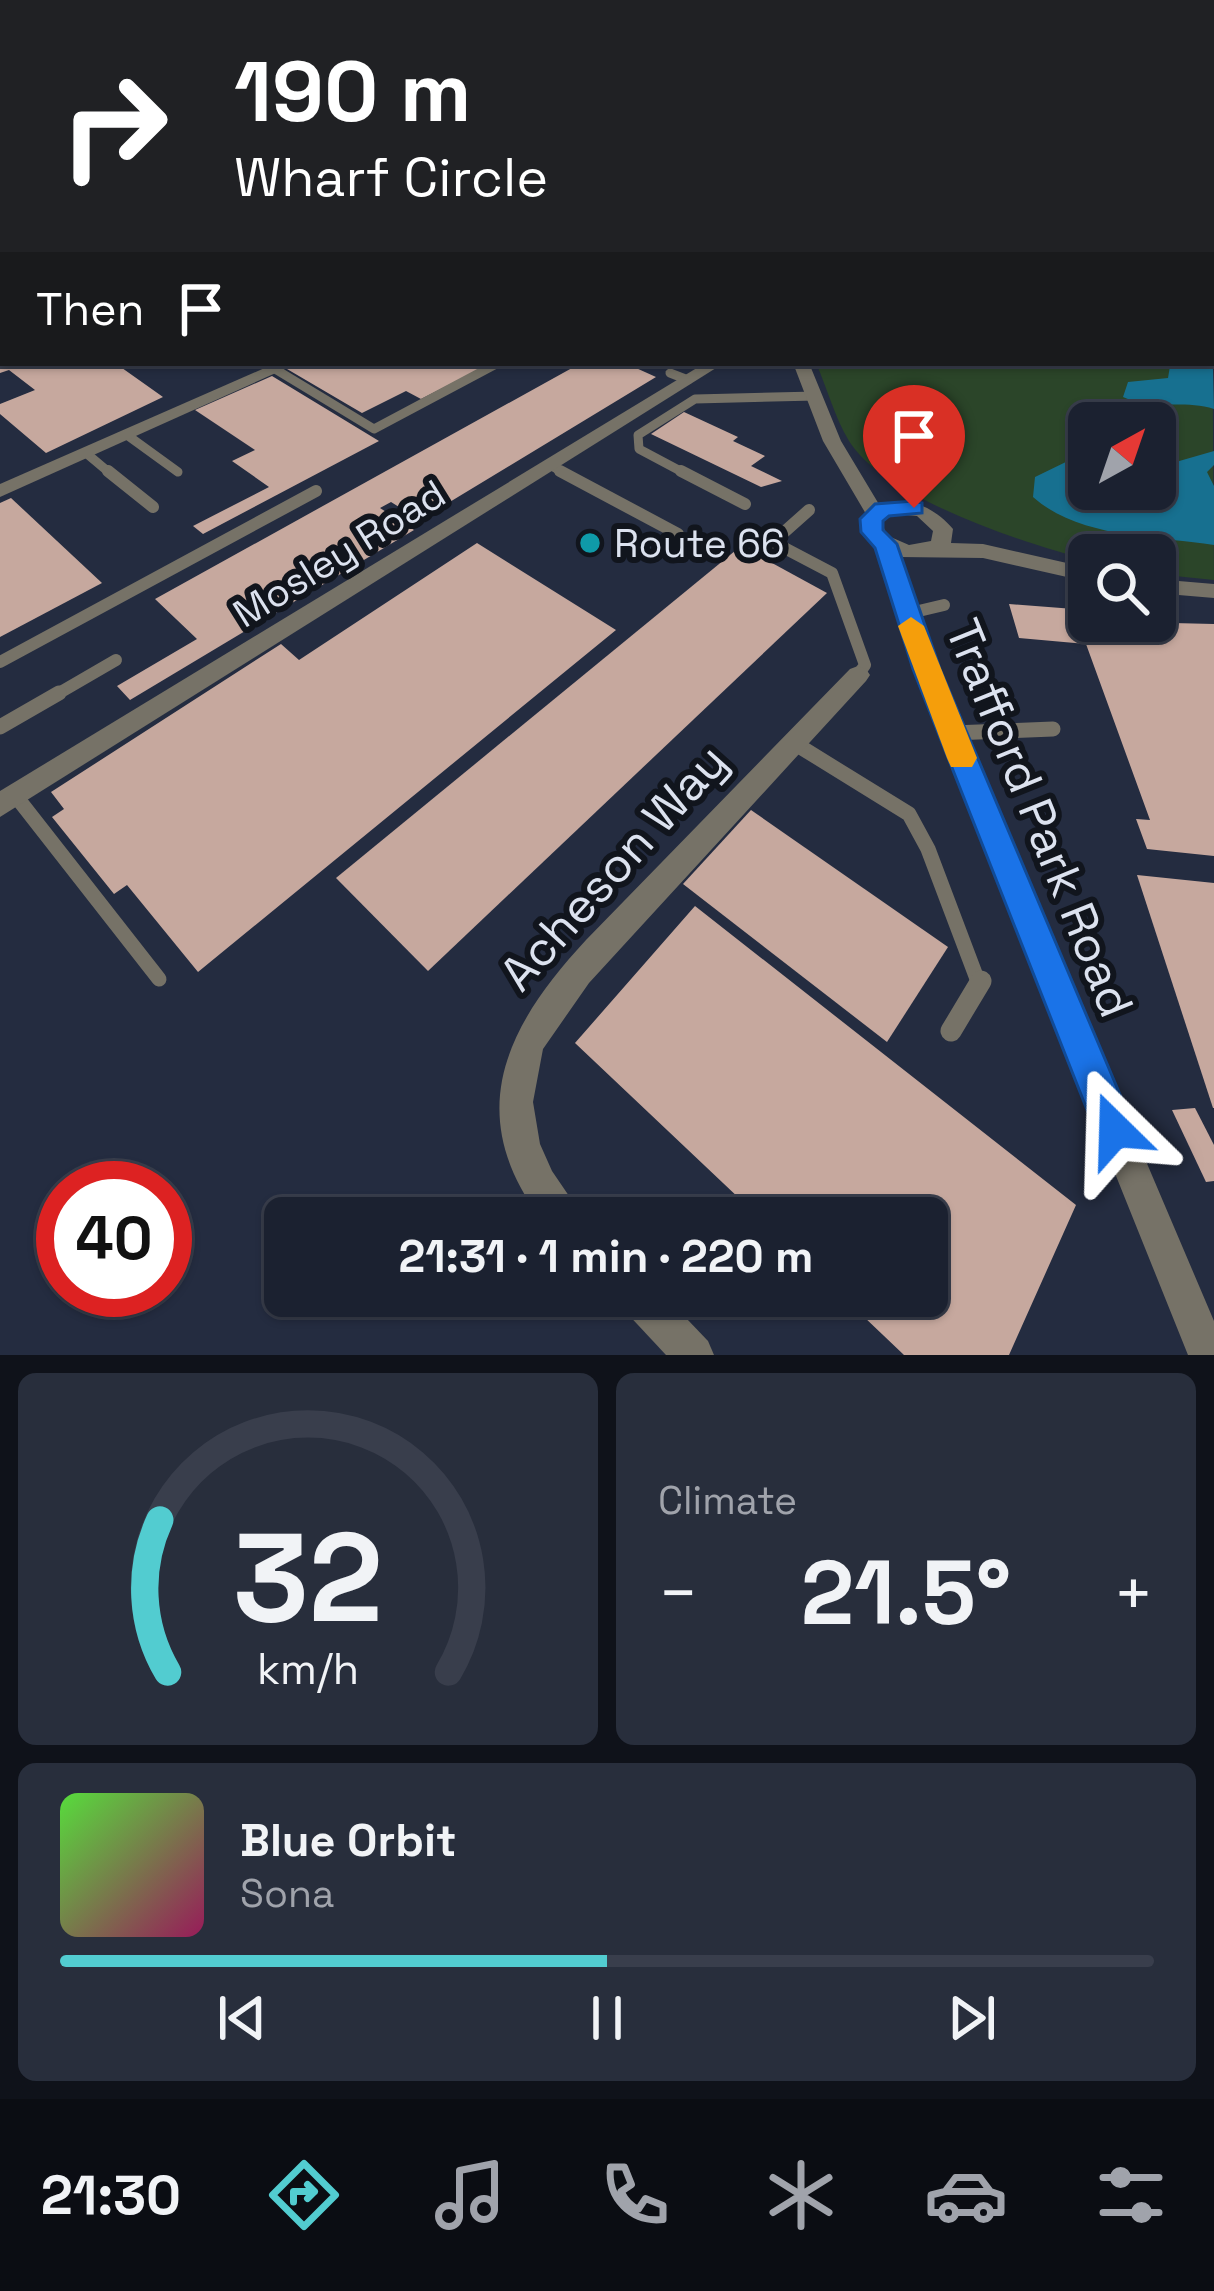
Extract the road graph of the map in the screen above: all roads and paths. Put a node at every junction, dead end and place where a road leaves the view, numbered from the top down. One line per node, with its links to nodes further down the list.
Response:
1 (282, 366): 2 (lane); 6 (street)
2 (492, 366)
3 (707, 366): 8 (street, Mosley Road)
4 (802, 366): 5 (street)
5 (816, 396): 10 (street); 13 (lane)
6 (127, 435): 7 (street); 9 (lane)
7 (86, 453): 11 (street); 14 (lane)
8 (550, 465): 19 (lane); 36 (street, Mosley Road)
9 (178, 472)
10 (852, 472): 15 (street); 17 (street)
11 (3, 486)
12 (316, 491): 30 (lane)
13 (745, 504)
14 (153, 506)
15 (905, 507): 17 (street); 18 (street)
16 (809, 510): 31 (lane)
17 (875, 513): 20 (street, Trafford Park Road)
18 (938, 521): 21 (street); 22 (street)
19 (678, 534)
20 (885, 544): 21 (street); 24 (street, Trafford Park Road)
21 (927, 551): 22 (street); 24 (street)
22 (1034, 562): 23 (street)
23 (1068, 570)
24 (898, 582): 28 (street, Trafford Park Road)
25 (1176, 588): 26 (street)
26 (1214, 591)
27 (944, 605): 28 (lane)
28 (906, 614): 34 (street, Trafford Park Road)
29 (116, 660): 32 (lane)
30 (0, 662)
31 (858, 675): 35 (street, Acheson Way)
32 (0, 727)
33 (1053, 729): 34 (lane)
34 (952, 733): 42 (street, Trafford Park Road)
35 (794, 742): 38 (lane); 39 (street, Acheson Way)
36 (8, 800): 37 (lane)
37 (159, 979)
38 (951, 1031)
39 (548, 1197)
40 (658, 1317): 41 (street)
41 (694, 1355)
42 (1208, 1355)

